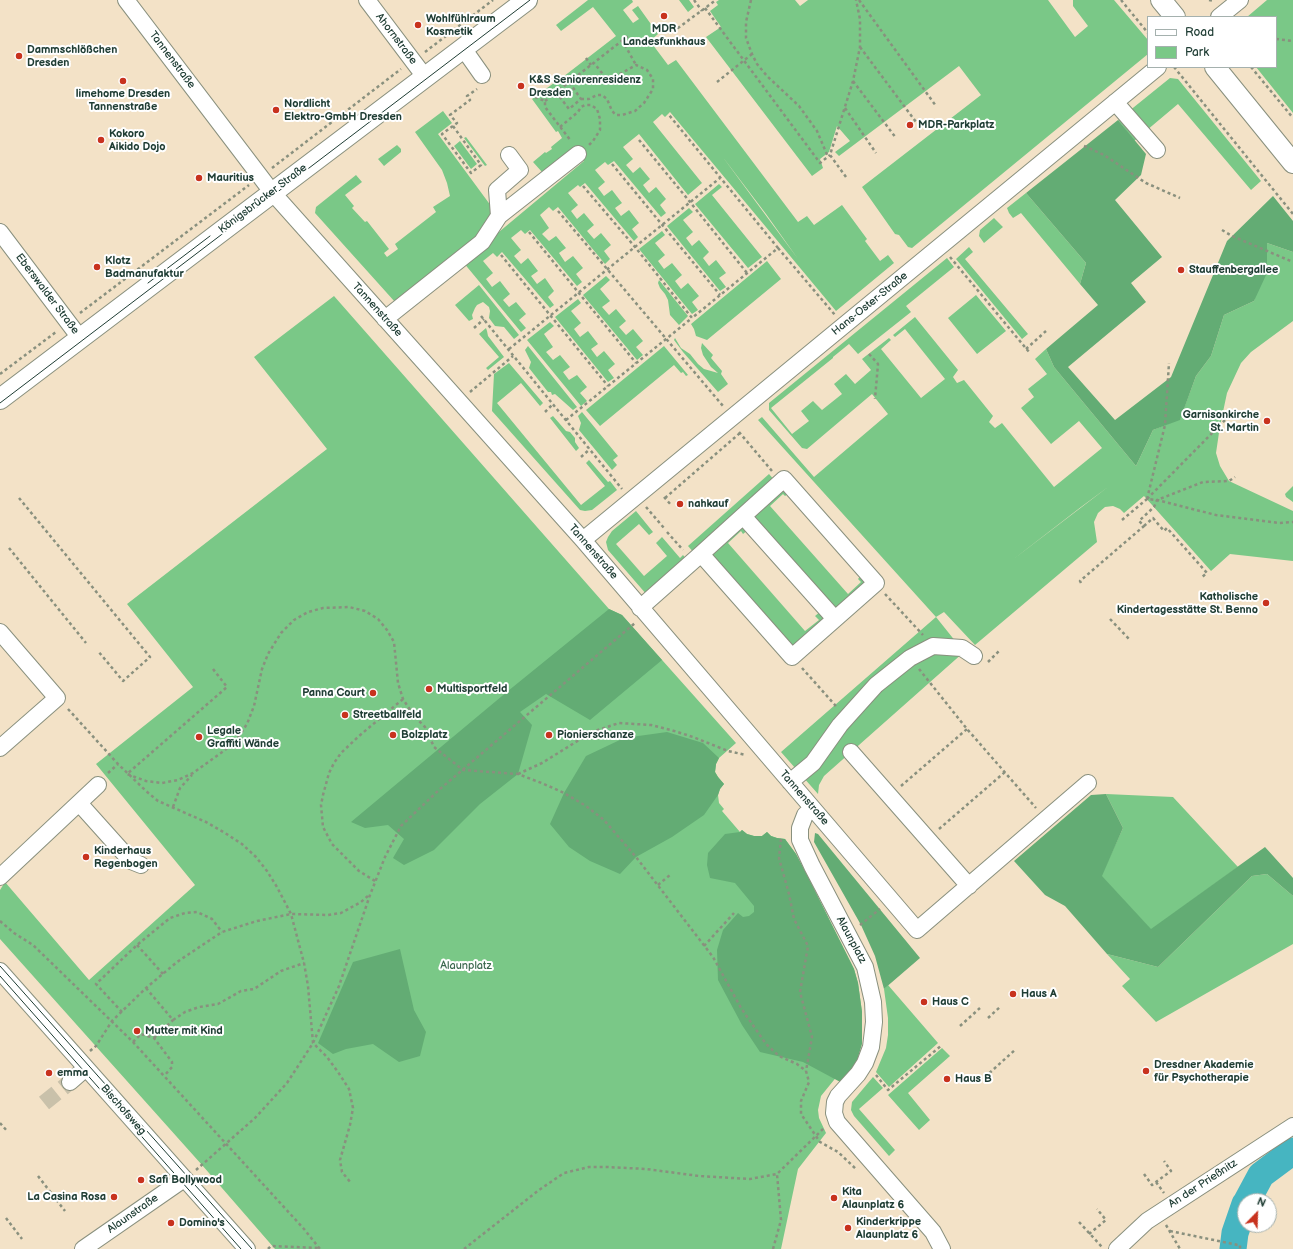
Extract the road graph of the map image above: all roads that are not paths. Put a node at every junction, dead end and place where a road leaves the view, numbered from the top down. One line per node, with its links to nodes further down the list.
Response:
1 (126, 0): 18 (street, Tannenstraße)
2 (367, 0): 12 (street, Ahornstraße)
3 (527, 0): 8 (main road, Königsbrücker Straße)
4 (1161, 0): 6 (main road)
5 (1240, 0): 7 (street)
6 (1174, 16)
7 (1220, 16)
8 (463, 48): 11 (street); 12 (main road, Königsbrücker Straße)
9 (1157, 68): 13 (street, Hans-Oster-Straße)
10 (1216, 68): 17 (main road)
11 (482, 75)
12 (425, 77): 18 (main road, Königsbrücker Straße)
13 (1115, 102): 14 (street); 25 (street, Hans-Oster-Straße)
14 (1157, 150)
15 (579, 153): 19 (street)
16 (509, 155): 19 (street)
17 (1293, 164)
18 (272, 192): 21 (street, Tannenstraße); 22 (main road, Königsbrücker Straße)
19 (499, 216): 21 (street)
20 (0, 232): 22 (street, Eberswalder Straße)
21 (384, 319): 25 (street, Tannenstraße)
22 (80, 338): 23 (main road, Königsbrücker Straße)
23 (0, 399)
24 (743, 516): 26 (street); 28 (street); 28 (street)
25 (583, 540): 27 (street, Tannenstraße)
26 (697, 557): 27 (street); 28 (street)
27 (643, 611): 33 (street, Tannenstraße)
28 (835, 619)
29 (0, 632): 31 (street)
30 (978, 662): 33 (street)
31 (0, 748)
32 (851, 752): 40 (street)
33 (790, 782): 37 (street, Tannenstraße)
34 (1088, 783): 40 (street, Tannenstraße)
35 (98, 785): 36 (street)
36 (79, 802): 38 (street); 39 (street)
37 (812, 808): 40 (street, Tannenstraße); 48 (street, Alaunplatz)
38 (141, 865)
39 (0, 877)
40 (969, 886)
41 (3, 979): 42 (street, Bischofsweg)
42 (86, 1068): 43 (street); 45 (street, Bischofsweg)
43 (70, 1082)
44 (1293, 1126): 49 (street, An der Prießnitz)
45 (184, 1179): 46 (street, Alaunstraße); 47 (street, Bischofsweg)
46 (83, 1249)
47 (247, 1249)
48 (942, 1249)
49 (1110, 1249)

